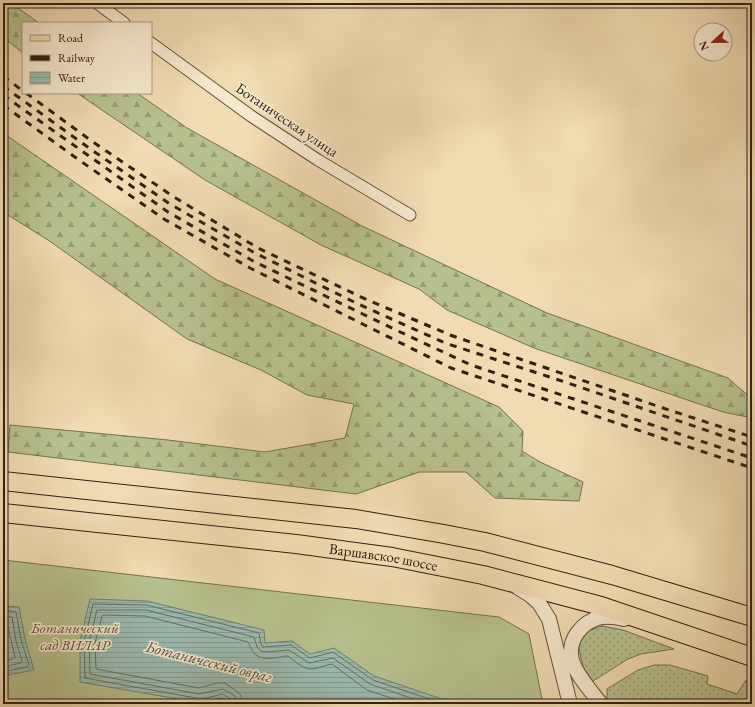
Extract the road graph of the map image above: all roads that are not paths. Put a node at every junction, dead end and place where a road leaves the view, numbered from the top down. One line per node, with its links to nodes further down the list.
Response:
1 (98, 3): 2 (street)
2 (123, 22)
3 (152, 44): 4 (street, Ботаническая улица)
4 (410, 215)
5 (3, 481): 8 (main road)
6 (3, 513): 7 (main road, Варшавское шоссе)
7 (483, 575): 11 (main road, Варшавское шоссе); 13 (street)
8 (721, 607): 9 (street); 10 (main road)
9 (752, 612)
10 (752, 617)
11 (677, 631): 12 (main road, Варшавское шоссе); 14 (street)
12 (752, 657)
13 (570, 704)
14 (601, 704)

